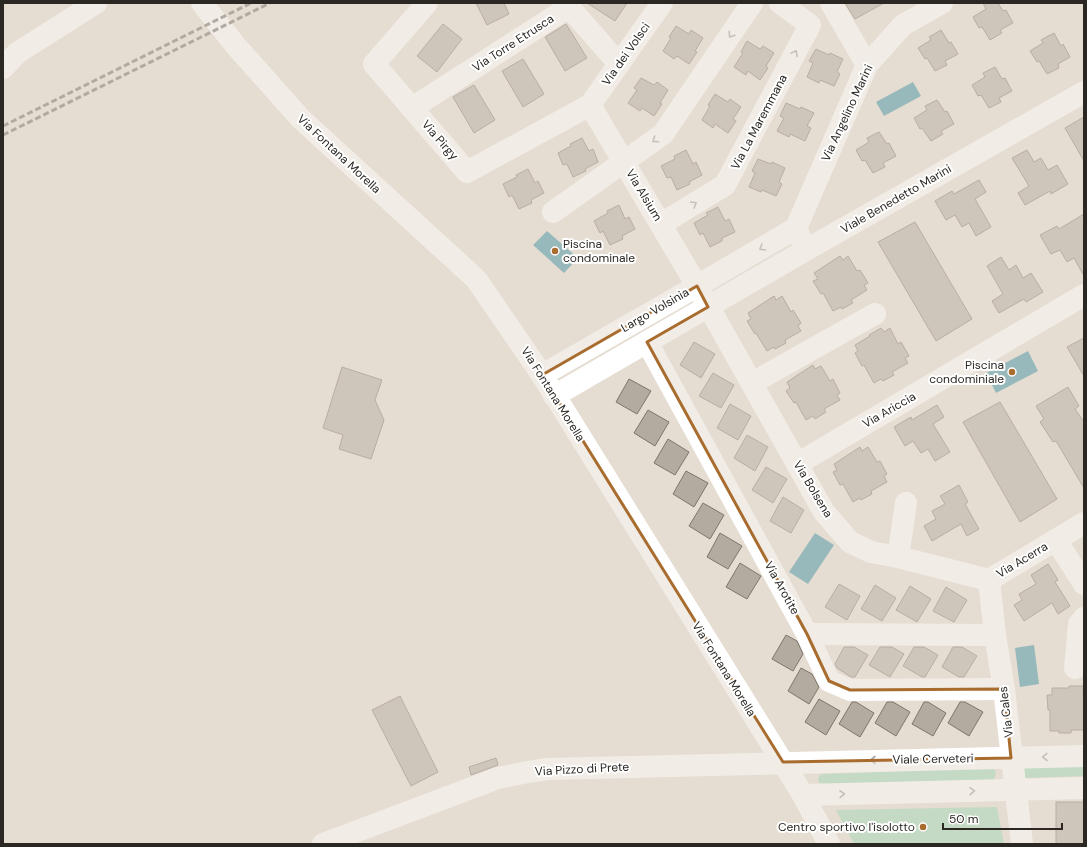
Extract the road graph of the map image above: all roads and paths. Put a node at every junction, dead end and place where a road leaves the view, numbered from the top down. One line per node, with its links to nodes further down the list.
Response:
1 (96, 3): 11 (street)
2 (427, 3): 14 (street, Via Pirgy)
3 (662, 3): 9 (street, Via dei Volsci)
4 (752, 3): 15 (street, one-way to 15)
5 (780, 3): 17 (street, Via La Maremmana, one-way to 5)
6 (831, 3): 10 (street)
7 (942, 3): 10 (street, Via Angelino Marini)
8 (206, 8): 25 (street, Via Fontana Morella)
9 (619, 64): 13 (street, Via dei Volsci); 14 (street, Via Torre Etrusca)
10 (867, 65): 18 (street, Via Angelino Marini)
11 (3, 68)
12 (1084, 92): 19 (street, Viale Benedetto Marini)
13 (590, 104): 14 (street, Via Pirgy); 15 (street, Via Alsium)
14 (412, 108)
15 (623, 161): 16 (street); 17 (street, Via Alsium)
16 (554, 212)
17 (661, 224): 20 (street, Via Alsium)
18 (796, 228): 19 (street); 20 (street, one-way to 20)
19 (806, 250): 22 (street, Viale Benedetto Marini)
20 (697, 286): 22 (street, Largo Volsinia); 25 (street, Largo Volsinia)
21 (1084, 295): 28 (street, Via Ariccia)
22 (708, 307): 24 (street, Largo Volsinia); 26 (street, Via Bolsena)
23 (875, 314): 26 (street)
24 (647, 342): 27 (street, Largo Volsinia); 36 (street, Via Arotite)
25 (542, 376): 27 (street, Via Fontana Morella)
26 (752, 383): 28 (street, Via Bolsena)
27 (554, 396): 42 (street, Via Fontana Morella)
28 (797, 464): 32 (street, Via Bolsena)
29 (906, 503): 32 (street)
30 (1084, 523): 31 (street, Via Acerra)
31 (1056, 540): 33 (street, Via Acerra); 34 (street, Via Acerra)
32 (898, 557): 33 (street, Via Bolsena)
33 (989, 580): 37 (street, Via Cales)
34 (1084, 584)
35 (1084, 618): 38 (street)
36 (807, 634): 37 (street); 39 (street, Via Arotite)
37 (995, 635): 39 (street, Via Cales)
38 (1076, 668)
39 (1004, 689): 41 (street, Via Cales)
40 (1084, 756): 41 (street, Viale Cerveteri, one-way to 41)
41 (1011, 758): 42 (street, Viale Cerveteri, one-way to 42); 44 (street, Via Cales)
42 (783, 762): 45 (street, Via Fontana Morella); 46 (street, Via Pizzo di Prete)
43 (1084, 788): 44 (street)
44 (1016, 790): 45 (street, one-way to 44); 48 (street, Via Cales)
45 (803, 795): 47 (street, Via Fontana Morella)
46 (322, 844)
47 (829, 844)
48 (1022, 844)

